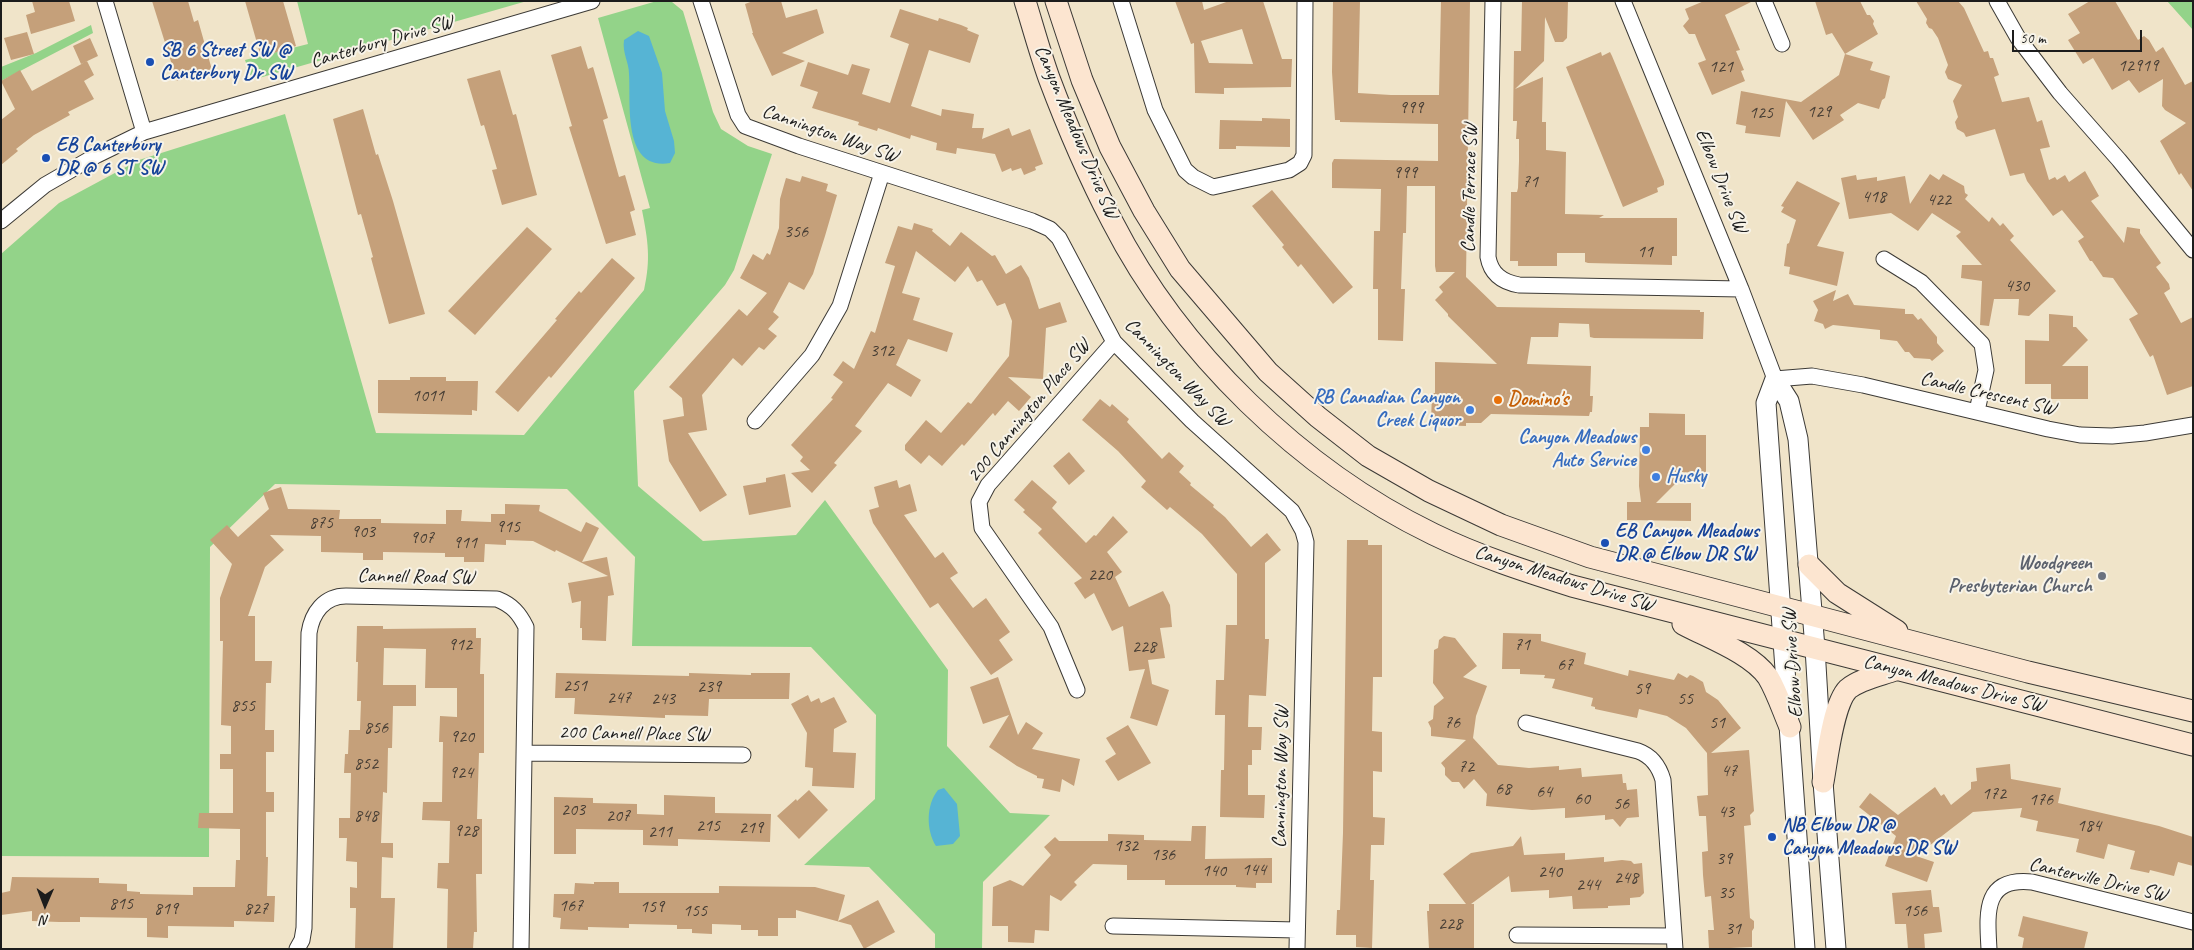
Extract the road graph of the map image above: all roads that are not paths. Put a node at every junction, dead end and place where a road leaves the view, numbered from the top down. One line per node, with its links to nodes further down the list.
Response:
1 (105, 1): 13 (street)
2 (592, 1): 13 (street, Canterbury Drive SW)
3 (701, 1): 14 (street, Cannington Way SW)
4 (1025, 1): 26 (main road, Canyon Meadows Drive SW)
5 (1056, 1): 25 (main road, Canyon Meadows Drive SW)
6 (1121, 1): 7 (street)
7 (1305, 1)
8 (1493, 1): 18 (street, Candle Terrace SW)
9 (1623, 1): 18 (street, Elbow Drive SW)
10 (1764, 1): 12 (street)
11 (1997, 1): 16 (street)
12 (1782, 44)
13 (144, 132): 15 (street, Canterbury Drive SW)
14 (882, 174): 19 (street, Cannington Way SW); 22 (street)
15 (1, 221)
16 (2193, 250)
17 (1884, 260): 21 (street)
18 (1741, 289): 20 (street, Elbow Drive SW)
19 (1114, 342): 32 (street, 200 Cannington Place SW); 42 (street, Cannington Way SW)
20 (1775, 378): 21 (street, Candle Crescent SW); 24 (street, Elbow Drive SW); 25 (street, Elbow Drive SW)
21 (1976, 410): 23 (street, Candle Crescent SW)
22 (755, 422)
23 (2193, 425)
24 (1809, 565): 27 (street, Elbow Drive SW); 29 (main road)
25 (1779, 606): 27 (main road, Canyon Meadows Drive SW); 28 (street, Elbow Drive SW)
26 (1652, 608): 28 (main road, Canyon Meadows Drive SW); 35 (main road)
27 (1813, 615): 29 (main road, Canyon Meadows Drive SW); 30 (street, Elbow Drive SW)
28 (1782, 641): 30 (main road, Canyon Meadows Drive SW); 35 (street, Elbow Drive SW)
29 (1914, 642): 33 (main road, Canyon Meadows Drive SW)
30 (1815, 648): 31 (main road, Canyon Meadows Drive SW); 39 (street, Elbow Drive SW)
31 (1895, 670): 36 (main road, Canyon Meadows Drive SW); 39 (main road)
32 (1077, 690)
33 (2193, 711)
34 (1526, 723): 44 (street)
35 (1790, 727): 48 (street, Elbow Drive SW)
36 (2193, 745)
37 (524, 753): 38 (street, 200 Cannell Place SW); 45 (street, Cannell Road SW); 46 (street, Cannell Road SW)
38 (743, 755)
39 (1823, 782): 49 (street, Elbow Drive SW)
40 (2193, 922): 50 (street, Canterville Drive SW)
41 (1113, 926): 42 (street)
42 (1297, 930): 47 (street, Cannington Way SW)
43 (1518, 935): 44 (street)
44 (1674, 943)
45 (297, 949)
46 (522, 949)
47 (1297, 949)
48 (1805, 949)
49 (1836, 949)
50 (1989, 949)

